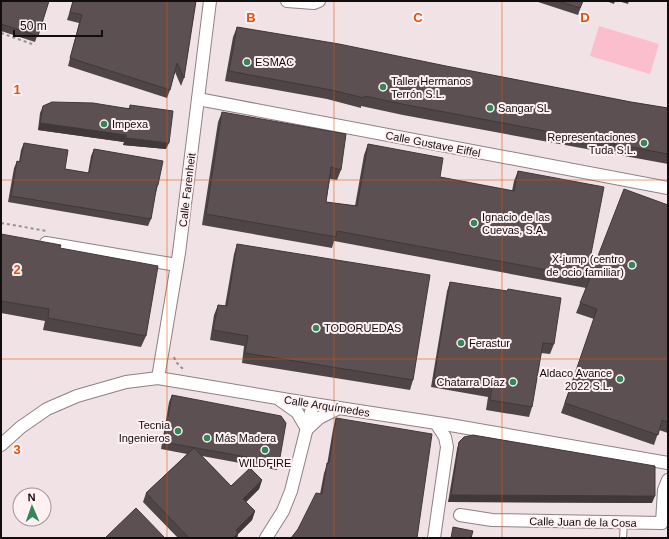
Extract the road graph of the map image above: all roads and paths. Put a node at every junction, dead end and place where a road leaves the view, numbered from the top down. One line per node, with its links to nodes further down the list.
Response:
1 (210, 1): 6 (street, Calle Farenheit)
2 (287, 1): 3 (street)
3 (319, 1)
4 (1, 33): 5 (path)
5 (35, 45)
6 (198, 99): 7 (street, Calle Gustave Eiffel); 9 (street, Calle Farenheit)
7 (668, 188)
8 (31, 241): 9 (street)
9 (177, 265): 12 (street, Calle Farenheit)
10 (171, 352): 11 (path)
11 (185, 372)
12 (158, 378): 13 (street, Calle Arquímedes); 19 (street, Calle Arquímedes)
13 (278, 398): 14 (street, Calle Arquímedes); 18 (street)
14 (313, 404): 15 (street, Calle Arquímedes); 18 (street)
15 (339, 408): 16 (street, Calle Arquímedes); 18 (street)
16 (436, 423): 17 (street, Calle Arquímedes); 20 (street)
17 (468, 428): 20 (street); 21 (street, Calle Arquímedes)
18 (307, 429): 25 (street)
19 (1, 445)
20 (447, 447): 26 (street)
21 (668, 463)
22 (668, 480): 24 (street, Calle Juan de la Cosa)
23 (460, 515): 24 (street, Calle Juan de la Cosa)
24 (624, 523): 27 (lane)
25 (266, 538)
26 (434, 538)
27 (624, 538)

